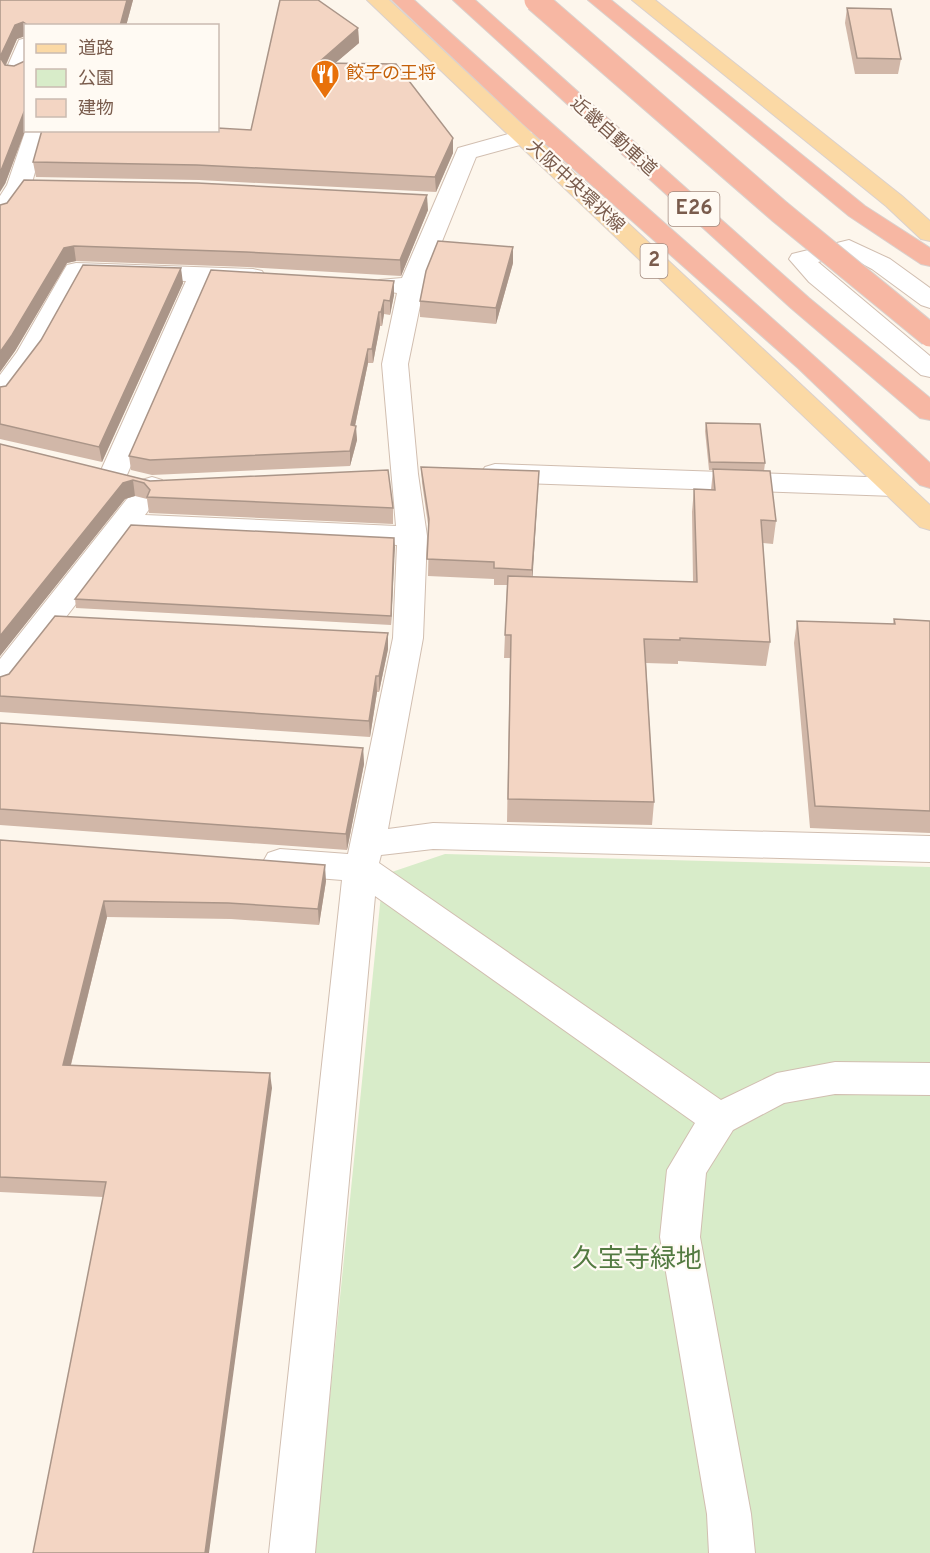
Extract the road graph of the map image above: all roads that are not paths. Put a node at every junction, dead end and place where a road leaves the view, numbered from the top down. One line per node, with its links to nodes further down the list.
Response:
1 (377, 0): 10 (main road, 大阪中央環状線 / 2)
2 (402, 0): 22 (highway)
3 (463, 0): 25 (highway, 近畿自動車道 / E26)
4 (536, 0): 21 (highway, E26, bridge)
5 (598, 0): 15 (highway)
6 (642, 0): 14 (main road)
7 (24, 49): 8 (street)
8 (14, 73)
9 (35, 132): 11 (street)
10 (523, 137): 19 (street); 29 (main road, 大阪中央環状線 / 2)
11 (19, 186): 12 (street); 13 (street)
12 (43, 187)
13 (0, 212)
14 (930, 234)
15 (930, 259)
16 (202, 274): 17 (street); 24 (street); 31 (street)
17 (271, 277)
18 (364, 283): 19 (street)
19 (411, 286): 32 (street)
20 (930, 300): 23 (street)
21 (930, 335)
22 (807, 362): 26 (highway); 28 (highway)
23 (930, 369)
24 (0, 393)
25 (930, 412)
26 (930, 461)
27 (474, 472): 29 (street)
28 (930, 479)
29 (894, 487): 30 (main road, 大阪中央環状線 / 2)
30 (930, 521)
31 (123, 523): 32 (street); 33 (street)
32 (412, 536): 37 (street)
33 (48, 619): 34 (street); 35 (street)
34 (83, 621)
35 (0, 681)
36 (930, 849): 37 (street)
37 (364, 856): 38 (street); 40 (street); 41 (street)
38 (244, 859)
39 (930, 1079): 40 (street)
40 (719, 1119): 42 (street)
41 (292, 1553)
42 (732, 1553)

